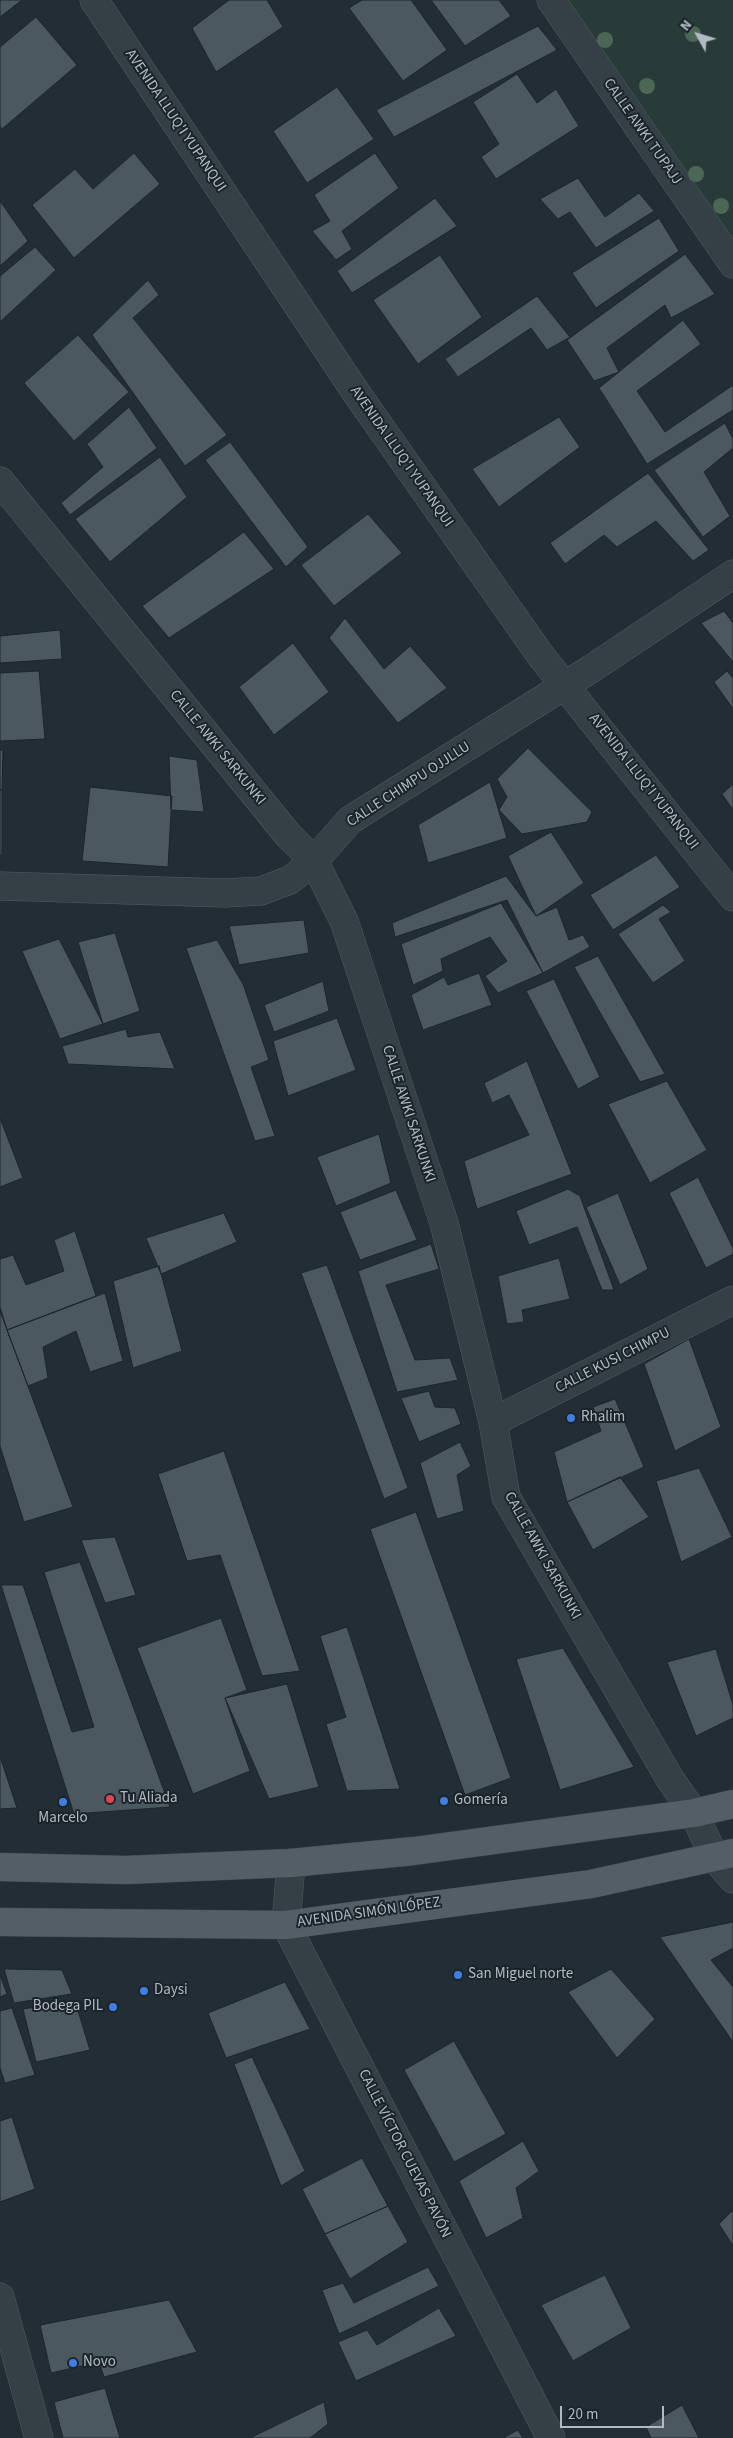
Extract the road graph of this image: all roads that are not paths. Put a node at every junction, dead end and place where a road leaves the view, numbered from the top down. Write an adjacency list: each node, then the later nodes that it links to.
1 (94, 0): 6 (street, AVENIDA LLUQ'I YUPANQUI)
2 (551, 0): 3 (street, CALLE AWKI TUPAJJ)
3 (733, 264)
4 (0, 481): 7 (street, CALLE AWKI SARKUNKI)
5 (733, 574): 6 (street, CALLE CHIMPU OJJLLU)
6 (564, 684): 7 (street, CALLE CHIMPU OJJLLU); 9 (street, AVENIDA LLUQ'I YUPANQUI)
7 (314, 861): 8 (street, CALLE CHIMPU OJJLLU); 11 (street, CALLE AWKI SARKUNKI)
8 (0, 886)
9 (733, 897)
10 (733, 1300): 11 (street, CALLE KUSI CHIMPU)
11 (493, 1422): 13 (street, CALLE AWKI SARKUNKI)
12 (733, 1804): 13 (main road)
13 (694, 1813): 14 (street, CALLE AWKI SARKUNKI); 15 (main road)
14 (724, 1855): 17 (street, CALLE AWKI SARKUNKI); 19 (main road, AVENIDA SIMÓN LÓPEZ)
15 (291, 1863): 16 (main road); 19 (street)
16 (0, 1867)
17 (733, 1879)
18 (0, 1922): 19 (main road, AVENIDA SIMÓN LÓPEZ)
19 (286, 1925): 22 (street, CALLE VÍCTOR CUEVAS PAVÓN)
20 (0, 2297): 21 (street)
21 (39, 2438)
22 (551, 2438)

